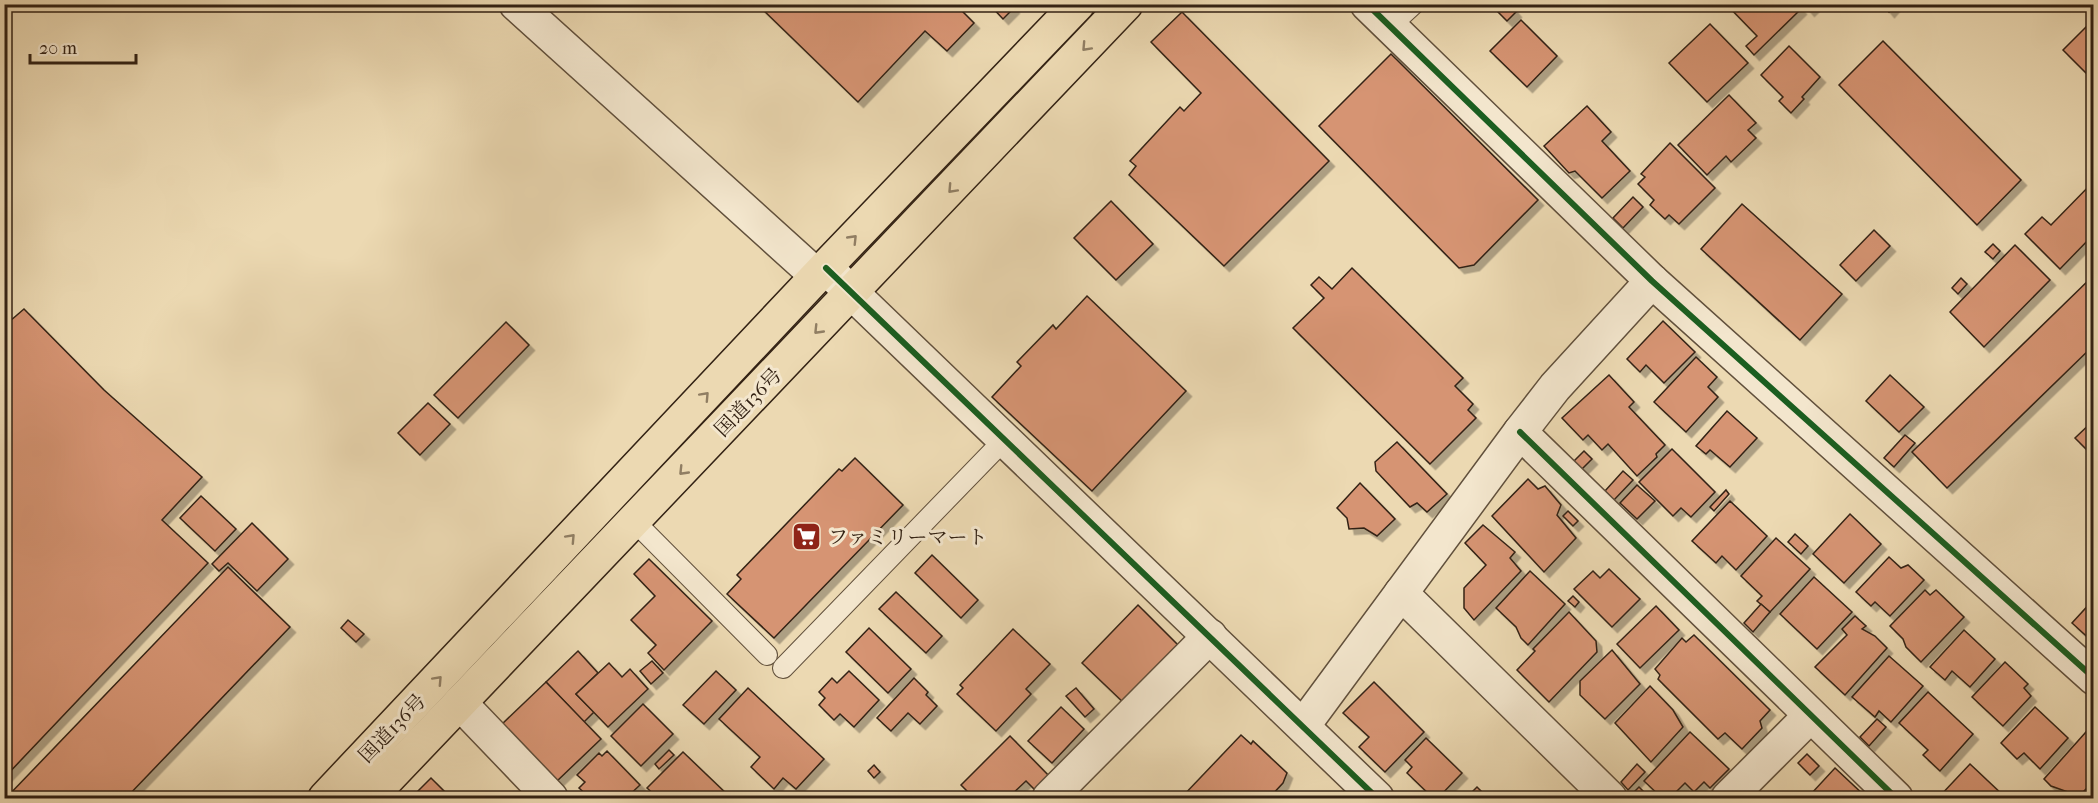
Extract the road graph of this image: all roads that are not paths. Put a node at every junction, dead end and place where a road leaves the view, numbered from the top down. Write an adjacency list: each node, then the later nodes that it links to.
1 (516, 4): 6 (street)
2 (1078, 4): 6 (highway, 国道136号, one-way to 2)
3 (1126, 4): 8 (highway, 国道136号, one-way to 8)
4 (1414, 4): 5 (lane)
5 (1378, 16): 7 (street)
6 (821, 272): 8 (street); 20 (highway, 国道136号, one-way to 6)
7 (1652, 281): 9 (street); 16 (street)
8 (853, 293): 10 (street); 11 (highway, 国道136号, one-way to 11)
9 (1520, 432): 12 (street); 18 (street)
10 (1005, 439): 13 (street); 15 (lane)
11 (634, 521): 14 (lane); 17 (highway, 国道136号)
12 (1401, 593): 19 (street); 25 (street)
13 (1210, 636): 19 (street); 23 (street)
14 (767, 655)
15 (783, 668)
16 (2094, 678)
17 (460, 703): 21 (highway, 国道136号); 22 (street)
18 (1810, 716): 26 (street); 27 (street)
19 (1303, 726): 24 (street)
20 (325, 798)
21 (369, 798)
22 (551, 798)
23 (1049, 798)
24 (1377, 798)
25 (1610, 798)
26 (1728, 798)
27 (1896, 798)

